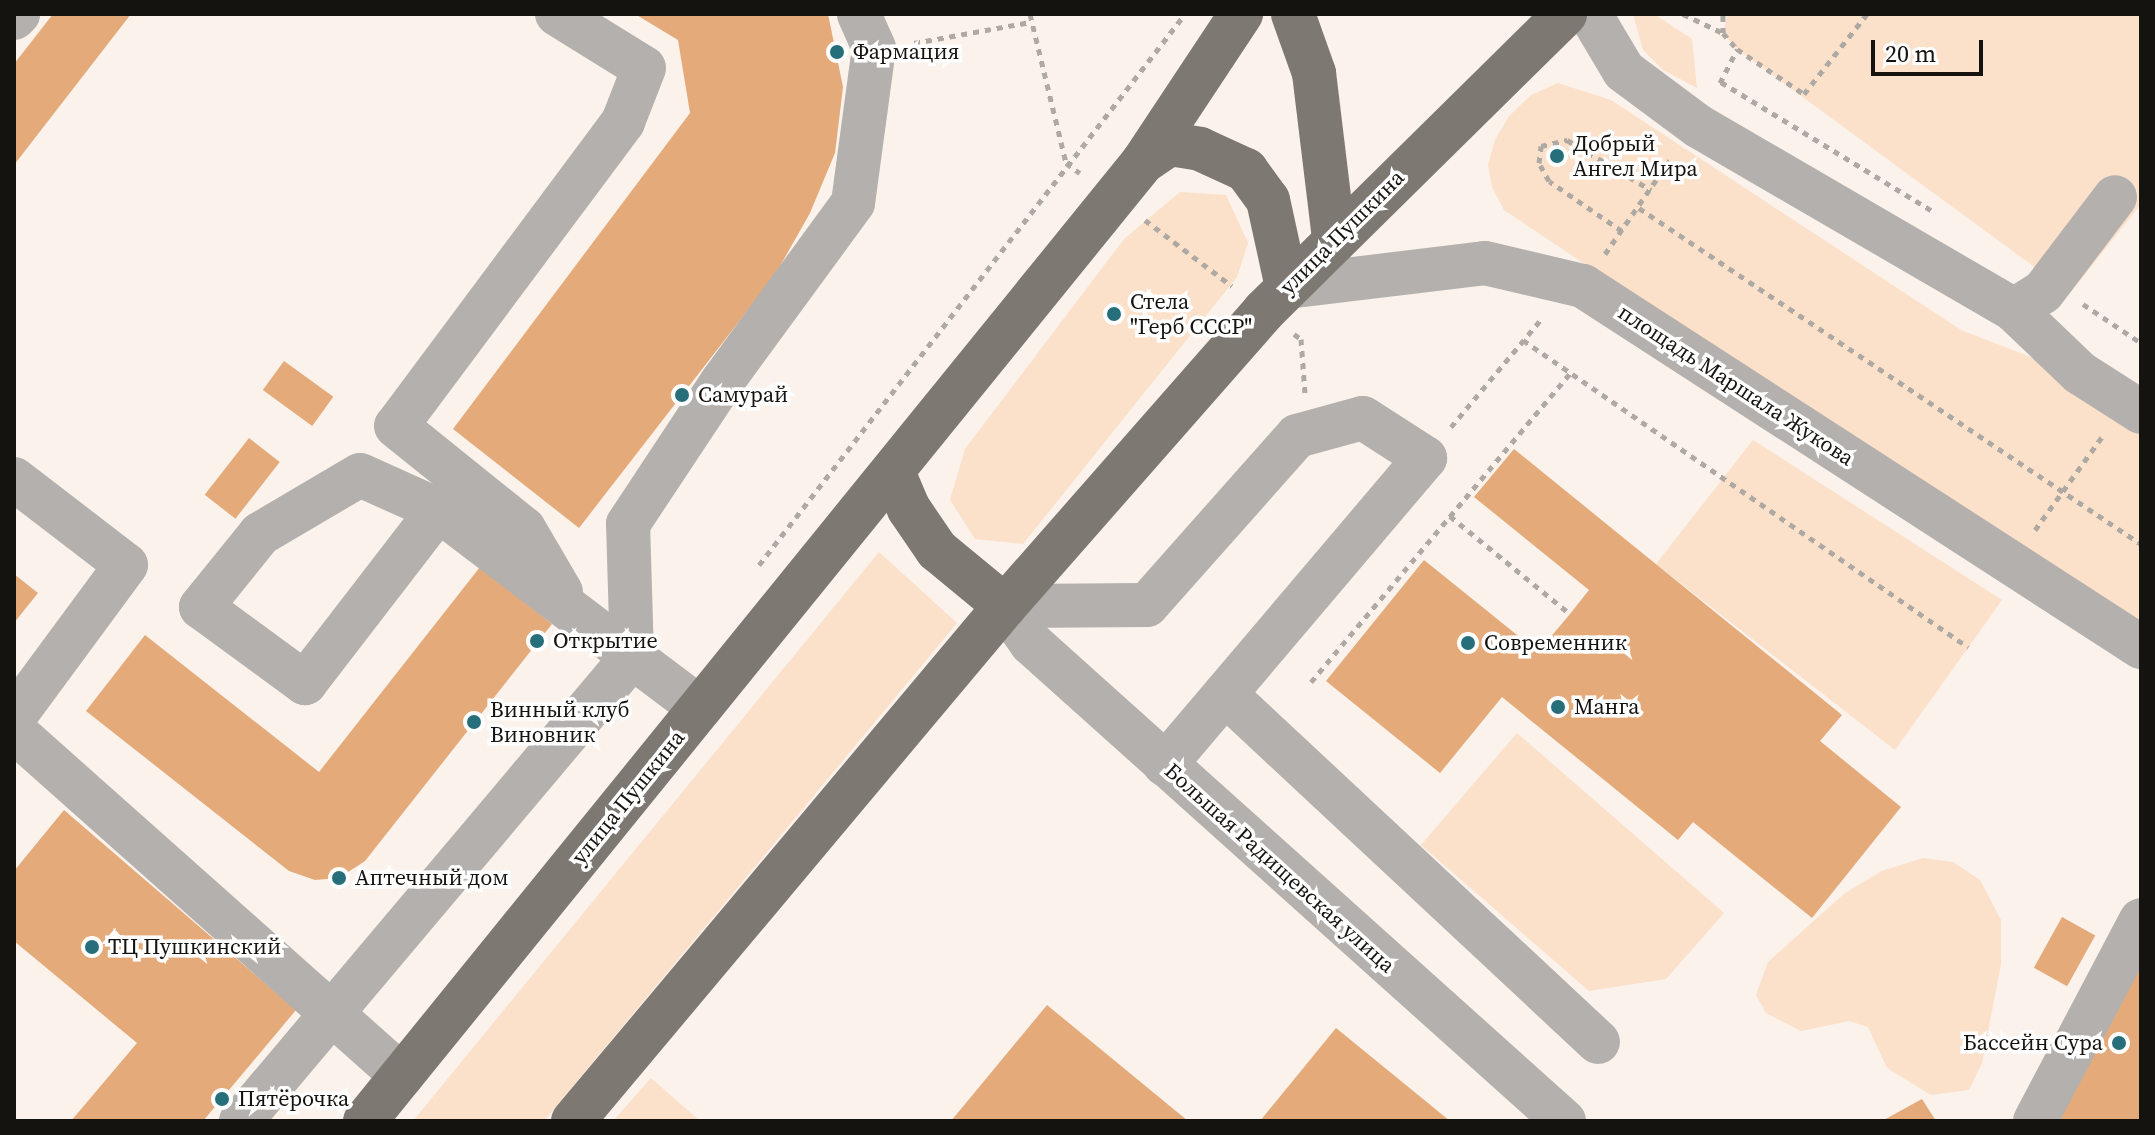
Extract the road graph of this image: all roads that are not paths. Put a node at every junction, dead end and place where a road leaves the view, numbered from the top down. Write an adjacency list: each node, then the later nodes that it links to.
1 (557, 14): 17 (street)
2 (859, 14): 19 (street)
3 (1241, 14): 7 (main road, улица Пушкина)
4 (1293, 14): 9 (main road)
5 (1565, 14): 9 (main road, улица Пушкина)
6 (1590, 14): 11 (street)
7 (1143, 162): 10 (main road); 13 (main road, улица Пушкина)
8 (2115, 197): 11 (street)
9 (1334, 239): 10 (main road, улица Пушкина)
10 (1266, 292): 16 (main road, улица Пушкина); 18 (street, площадь Маршала Жукова)
11 (2014, 310): 12 (street)
12 (2134, 407)
13 (894, 474): 16 (main road); 21 (main road, улица Пушкина)
14 (14, 479): 22 (street)
15 (438, 510): 15 (street); 17 (street)
16 (1005, 606): 20 (street); 24 (street, Большая Радищевская улица); 31 (main road, улица Пушкина)
17 (573, 612): 19 (street)
18 (2141, 647)
19 (632, 657): 21 (street); 26 (street)
20 (1225, 694): 24 (street); 27 (street)
21 (700, 708): 28 (main road, улица Пушкина)
22 (14, 717)
23 (14, 731): 26 (street)
24 (1165, 765): 32 (street, Большая Радищевская улица)
25 (2141, 920): 33 (street)
26 (329, 1012): 28 (street); 29 (street)
27 (1598, 1042)
28 (402, 1076): 30 (main road, улица Пушкина)
29 (241, 1121)
30 (365, 1121)
31 (573, 1121)
32 (1564, 1121)
33 (2035, 1121)

